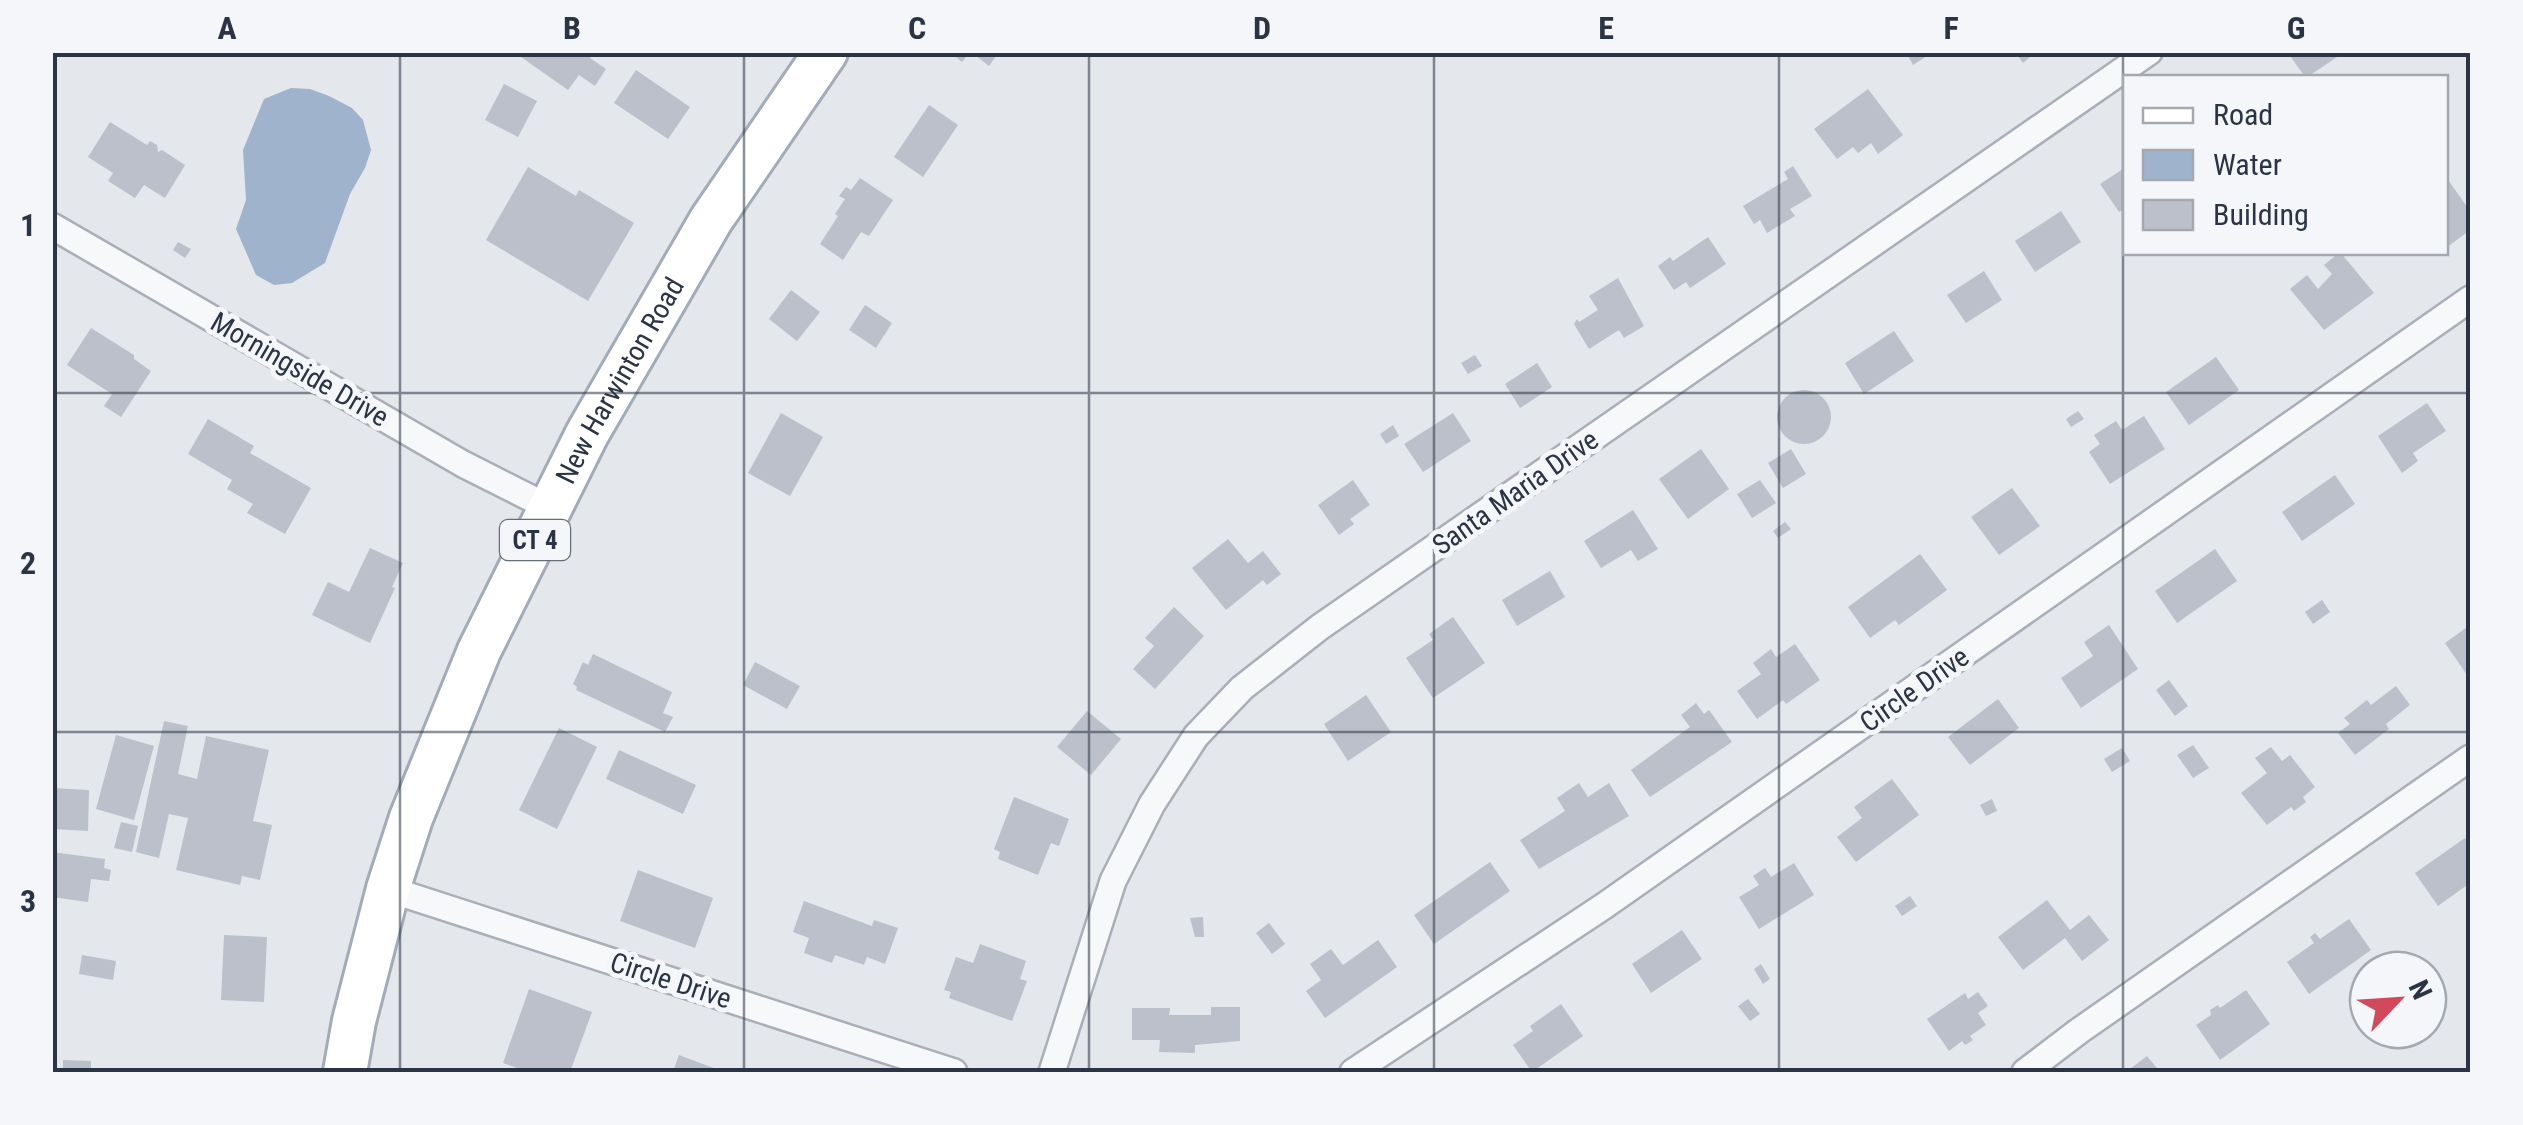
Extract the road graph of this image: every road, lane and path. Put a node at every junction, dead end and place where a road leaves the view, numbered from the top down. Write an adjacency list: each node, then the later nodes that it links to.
1 (826, 52): 5 (main road, New Harwinton Road / CT 4)
2 (2148, 52): 10 (street, Santa Maria Drive)
3 (52, 226): 5 (street, Morningside Drive)
4 (2470, 299): 11 (street, Circle Drive)
5 (550, 508): 7 (main road, New Harwinton Road / CT 4)
6 (2470, 758): 12 (street)
7 (388, 889): 8 (main road, New Harwinton Road / CT 4); 9 (street, Circle Drive)
8 (344, 1072)
9 (954, 1072)
10 (1052, 1072)
11 (1353, 1072)
12 (2024, 1072)

